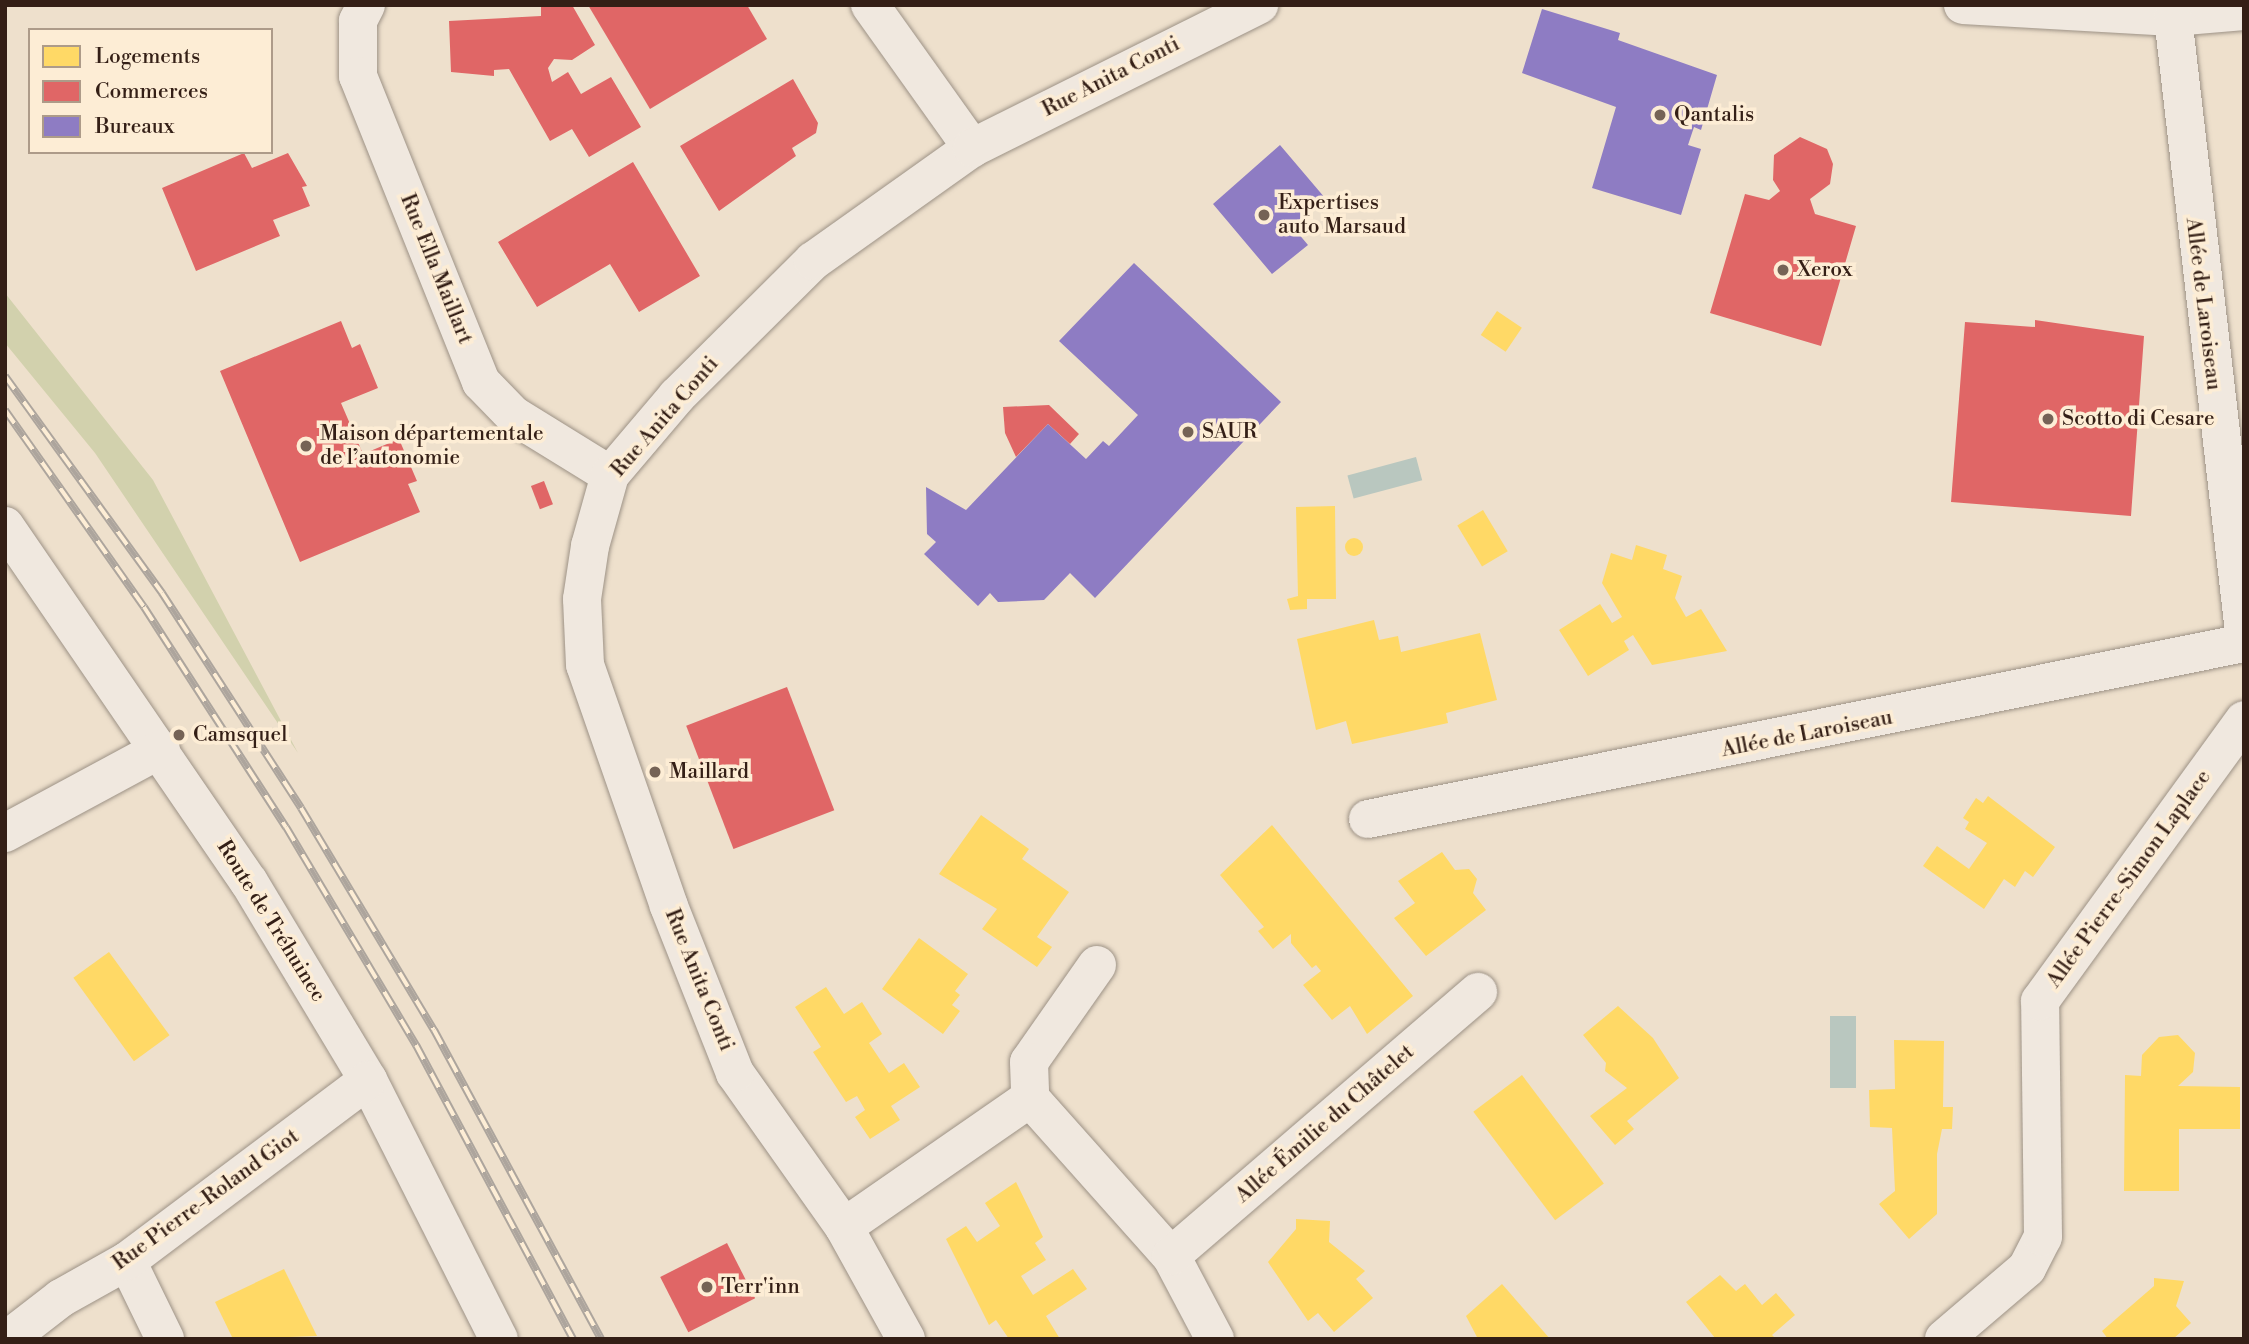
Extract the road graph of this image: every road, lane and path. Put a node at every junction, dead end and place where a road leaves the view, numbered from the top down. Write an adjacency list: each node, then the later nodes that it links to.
1 (366, 5): 8 (street, Rue Ella Maillart)
2 (870, 5): 7 (street)
3 (1259, 5): 7 (street, Rue Anita Conti)
4 (1963, 5): 6 (street)
5 (2244, 11): 6 (street)
6 (2172, 17): 10 (street, Allée de Laroiseau)
7 (972, 148): 8 (street, Rue Anita Conti)
8 (610, 475): 20 (street, Rue Anita Conti)
9 (5, 526): 13 (street, Route de Tréhuinec)
10 (2244, 632)
11 (2244, 643): 14 (street, Allée de Laroiseau)
12 (2244, 720): 28 (street, Allée Pierre-Simon Laplace)
13 (161, 749): 15 (street); 18 (street, Route de Tréhuinec)
14 (1368, 819)
15 (5, 833)
16 (1097, 965): 19 (street)
17 (1478, 992): 21 (street, Allée Émilie du Châtelet)
18 (368, 1080): 22 (street, Rue Pierre-Roland Giot); 25 (street, Route de Tréhuinec)
19 (1030, 1098): 20 (street); 21 (street)
20 (844, 1227): 26 (street, Rue Anita Conti)
21 (1171, 1256): 27 (street)
22 (127, 1261): 23 (street, Rue Pierre-Roland Giot); 24 (street)
23 (8, 1339)
24 (166, 1339)
25 (499, 1339)
26 (906, 1339)
27 (1215, 1339)
28 (1944, 1339)

